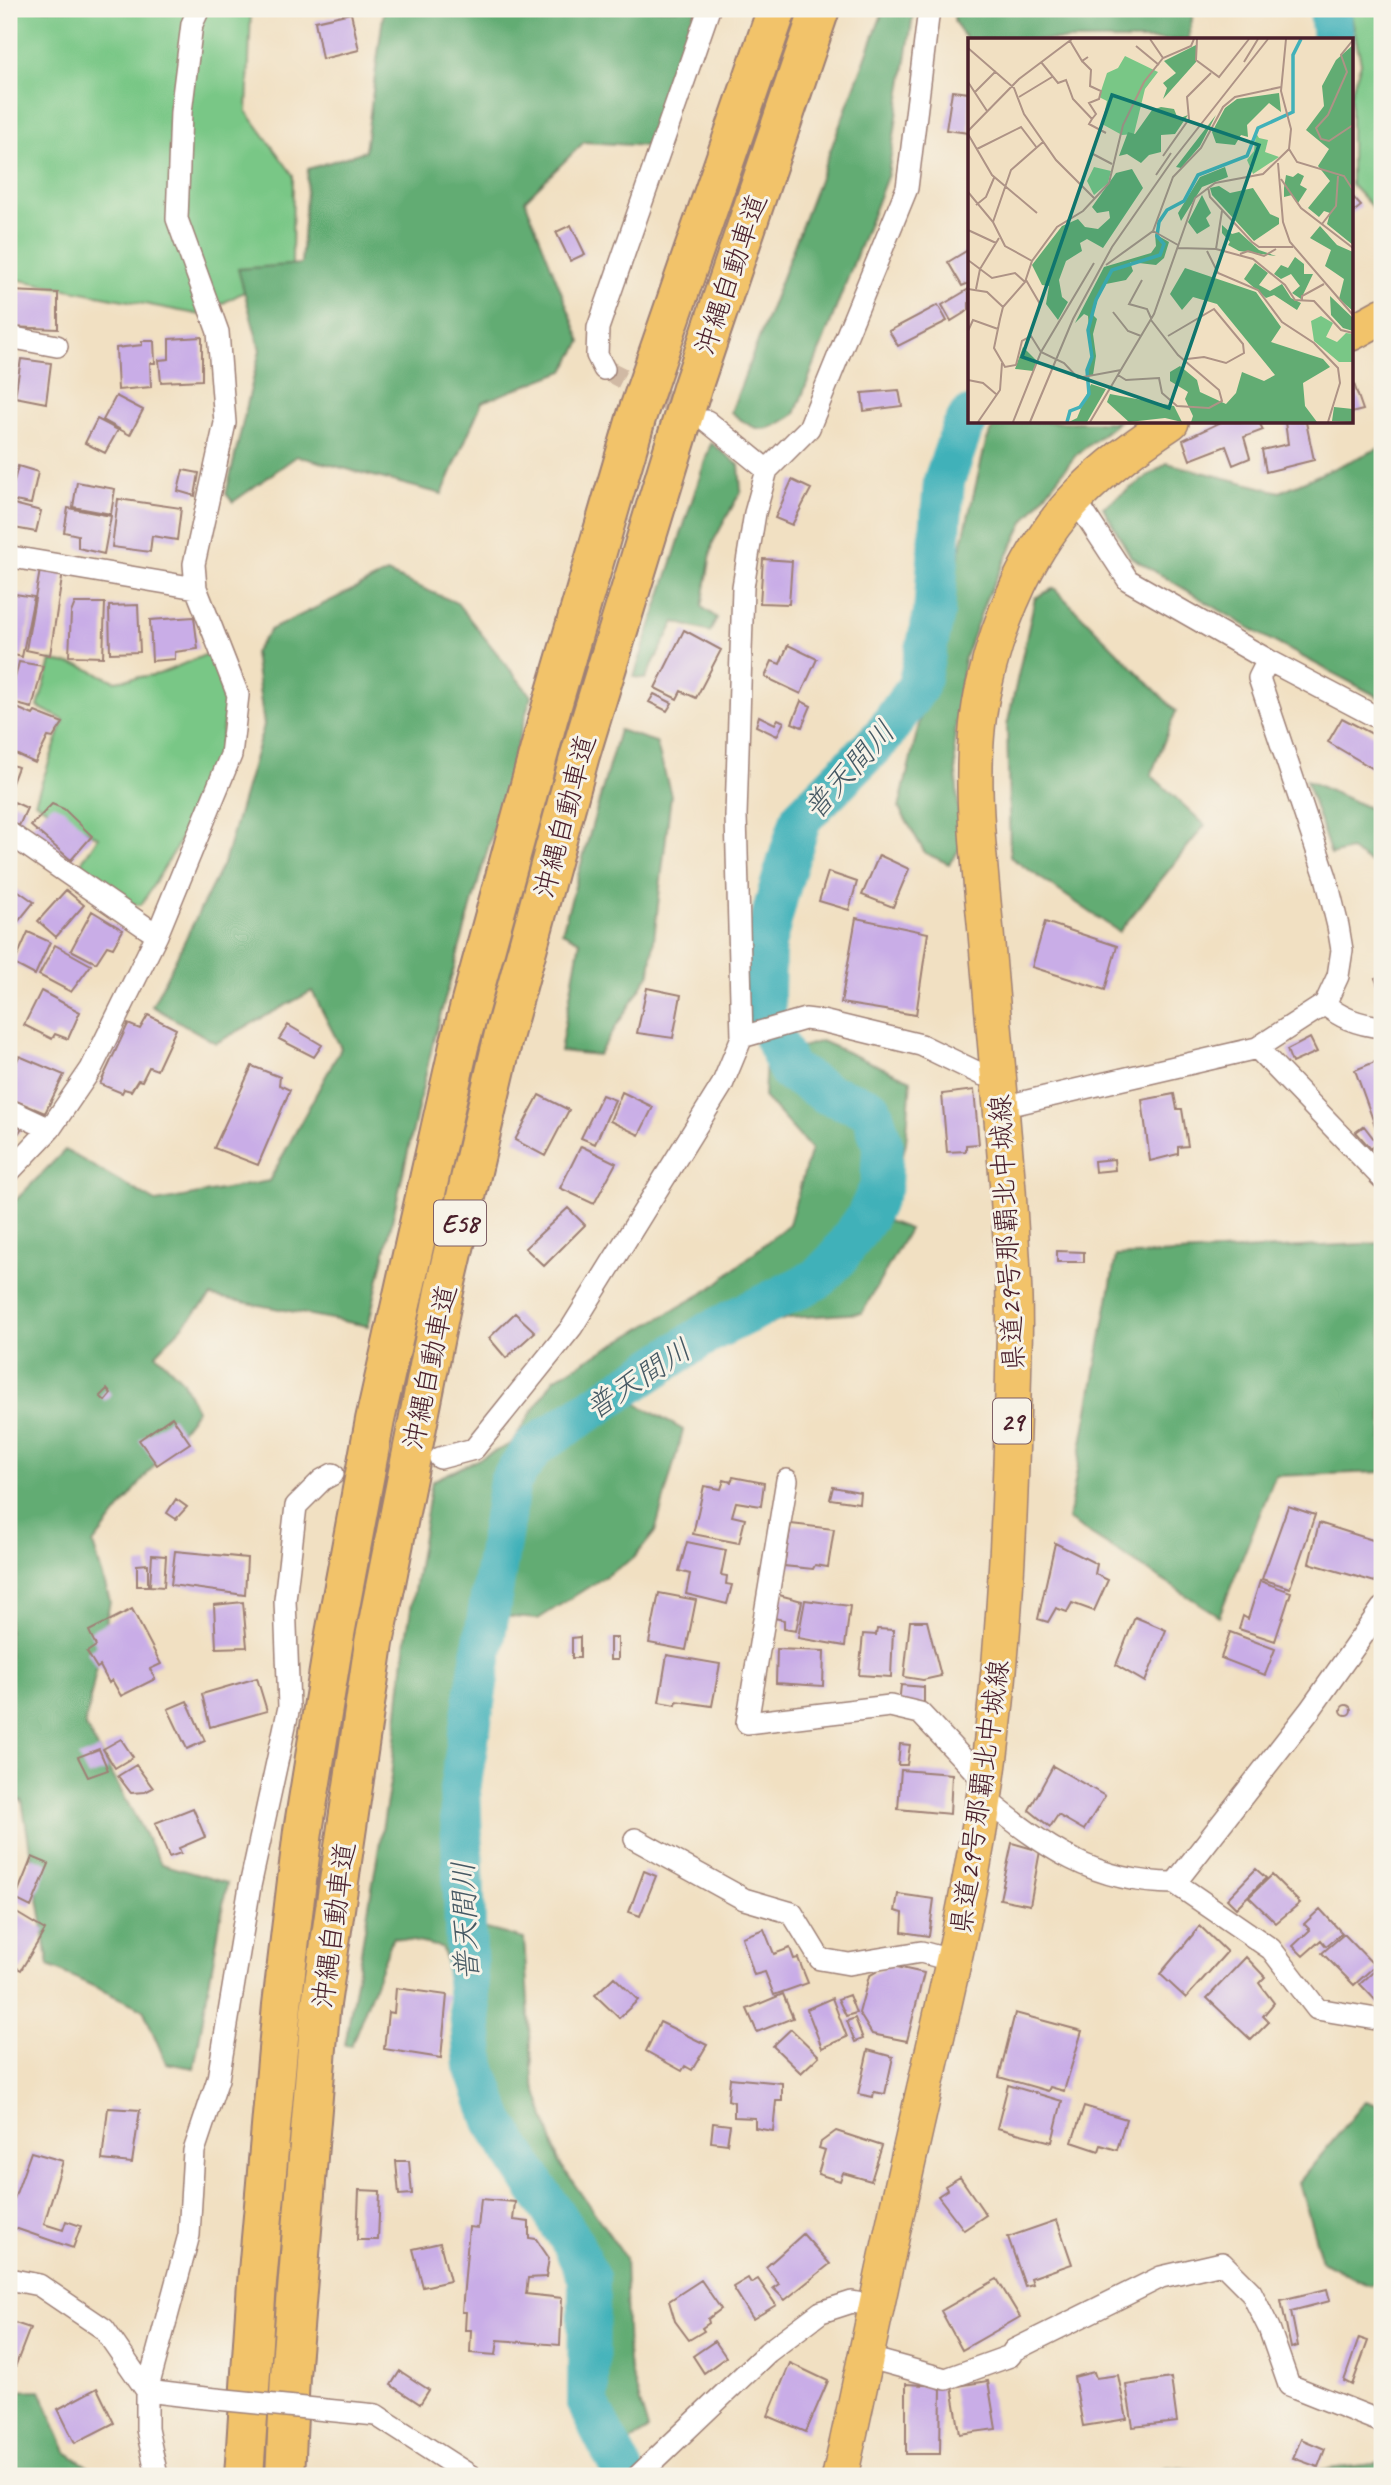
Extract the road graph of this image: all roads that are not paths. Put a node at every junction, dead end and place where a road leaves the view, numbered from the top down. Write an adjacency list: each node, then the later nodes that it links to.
1 (199, 9): 16 (street)
2 (709, 9): 10 (street)
3 (777, 9): 46 (highway, 沖縄自動車道 / E58)
4 (820, 9): 47 (highway, 沖縄自動車道 / E58)
5 (929, 9): 13 (street)
6 (1382, 316): 7 (main road)
7 (1352, 332)
8 (9, 337): 9 (street)
9 (57, 346)
10 (604, 369)
11 (707, 421): 13 (street)
12 (1168, 424): 14 (main road, 県道29号那覇北中城線 / 29)
13 (767, 470): 23 (street)
14 (1075, 499): 17 (street); 25 (main road, 県道29号那覇北中城線 / 29)
15 (12, 557): 16 (street)
16 (196, 588): 20 (street)
17 (1268, 660): 18 (street); 21 (street)
18 (1382, 720)
19 (9, 833): 20 (street)
20 (157, 934): 27 (street)
21 (1325, 1003): 22 (street); 24 (street)
22 (1382, 1027)
23 (743, 1036): 25 (street); 30 (street)
24 (1256, 1048): 25 (street); 29 (street)
25 (1000, 1093): 34 (main road, 県道29号那覇北中城線 / 29)
26 (9, 1110): 27 (street)
27 (50, 1129): 28 (street)
28 (9, 1172)
29 (1382, 1178)
30 (440, 1458)
31 (332, 1474): 42 (street)
32 (787, 1480): 34 (street)
33 (1382, 1608): 36 (street)
34 (985, 1791): 36 (street); 37 (main road, 県道29号那覇北中城線 / 29)
35 (635, 1839): 37 (street)
36 (1175, 1883): 38 (street)
37 (954, 1961): 40 (main road, 県道29号那覇北中城線 / 29)
38 (1382, 2020)
39 (9, 2279): 42 (street)
40 (875, 2306): 41 (main road, 県道29号那覇北中城線 / 29); 44 (street)
41 (866, 2357): 43 (street); 49 (main road, 県道29号那覇北中城線 / 29)
42 (147, 2391): 45 (street); 48 (street, bridge)
43 (1382, 2422)
44 (641, 2474)
45 (158, 2476)
46 (244, 2476)
47 (285, 2476)
48 (471, 2476)
49 (840, 2476)

